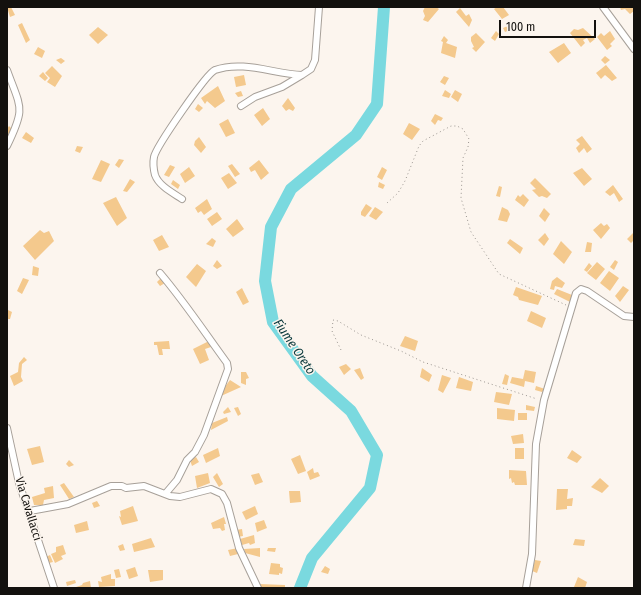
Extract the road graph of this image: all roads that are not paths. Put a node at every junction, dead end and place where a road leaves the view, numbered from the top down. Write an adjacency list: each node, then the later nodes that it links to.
1 (319, 7): 5 (street)
2 (603, 7): 3 (street)
3 (634, 49)
4 (7, 70): 7 (street)
5 (302, 75): 6 (street); 8 (street)
6 (241, 106)
7 (7, 146)
8 (182, 199)
9 (160, 273): 12 (street)
10 (634, 317): 16 (street)
11 (7, 428): 13 (street, Via Cavallacci)
12 (166, 493): 13 (street); 15 (street)
13 (30, 511): 14 (street, Via Cavallacci)
14 (54, 588)
15 (258, 588)
16 (526, 588)

